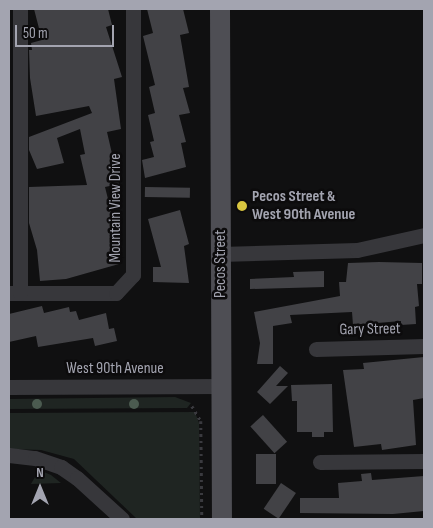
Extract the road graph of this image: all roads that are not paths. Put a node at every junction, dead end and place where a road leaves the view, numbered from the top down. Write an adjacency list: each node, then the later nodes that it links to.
1 (20, 9): 6 (street)
2 (133, 9): 6 (street, Mountain View Drive)
3 (220, 9): 5 (main road, Pecos Street)
4 (424, 235): 5 (street)
5 (220, 254): 9 (main road, Pecos Street)
6 (14, 293)
7 (424, 346): 8 (street, Gary Street)
8 (316, 349)
9 (221, 386): 10 (street, West 90th Avenue); 15 (main road, Pecos Street)
10 (9, 387)
11 (9, 455): 14 (street)
12 (424, 461): 13 (street)
13 (320, 462)
14 (122, 519)
15 (222, 519)

